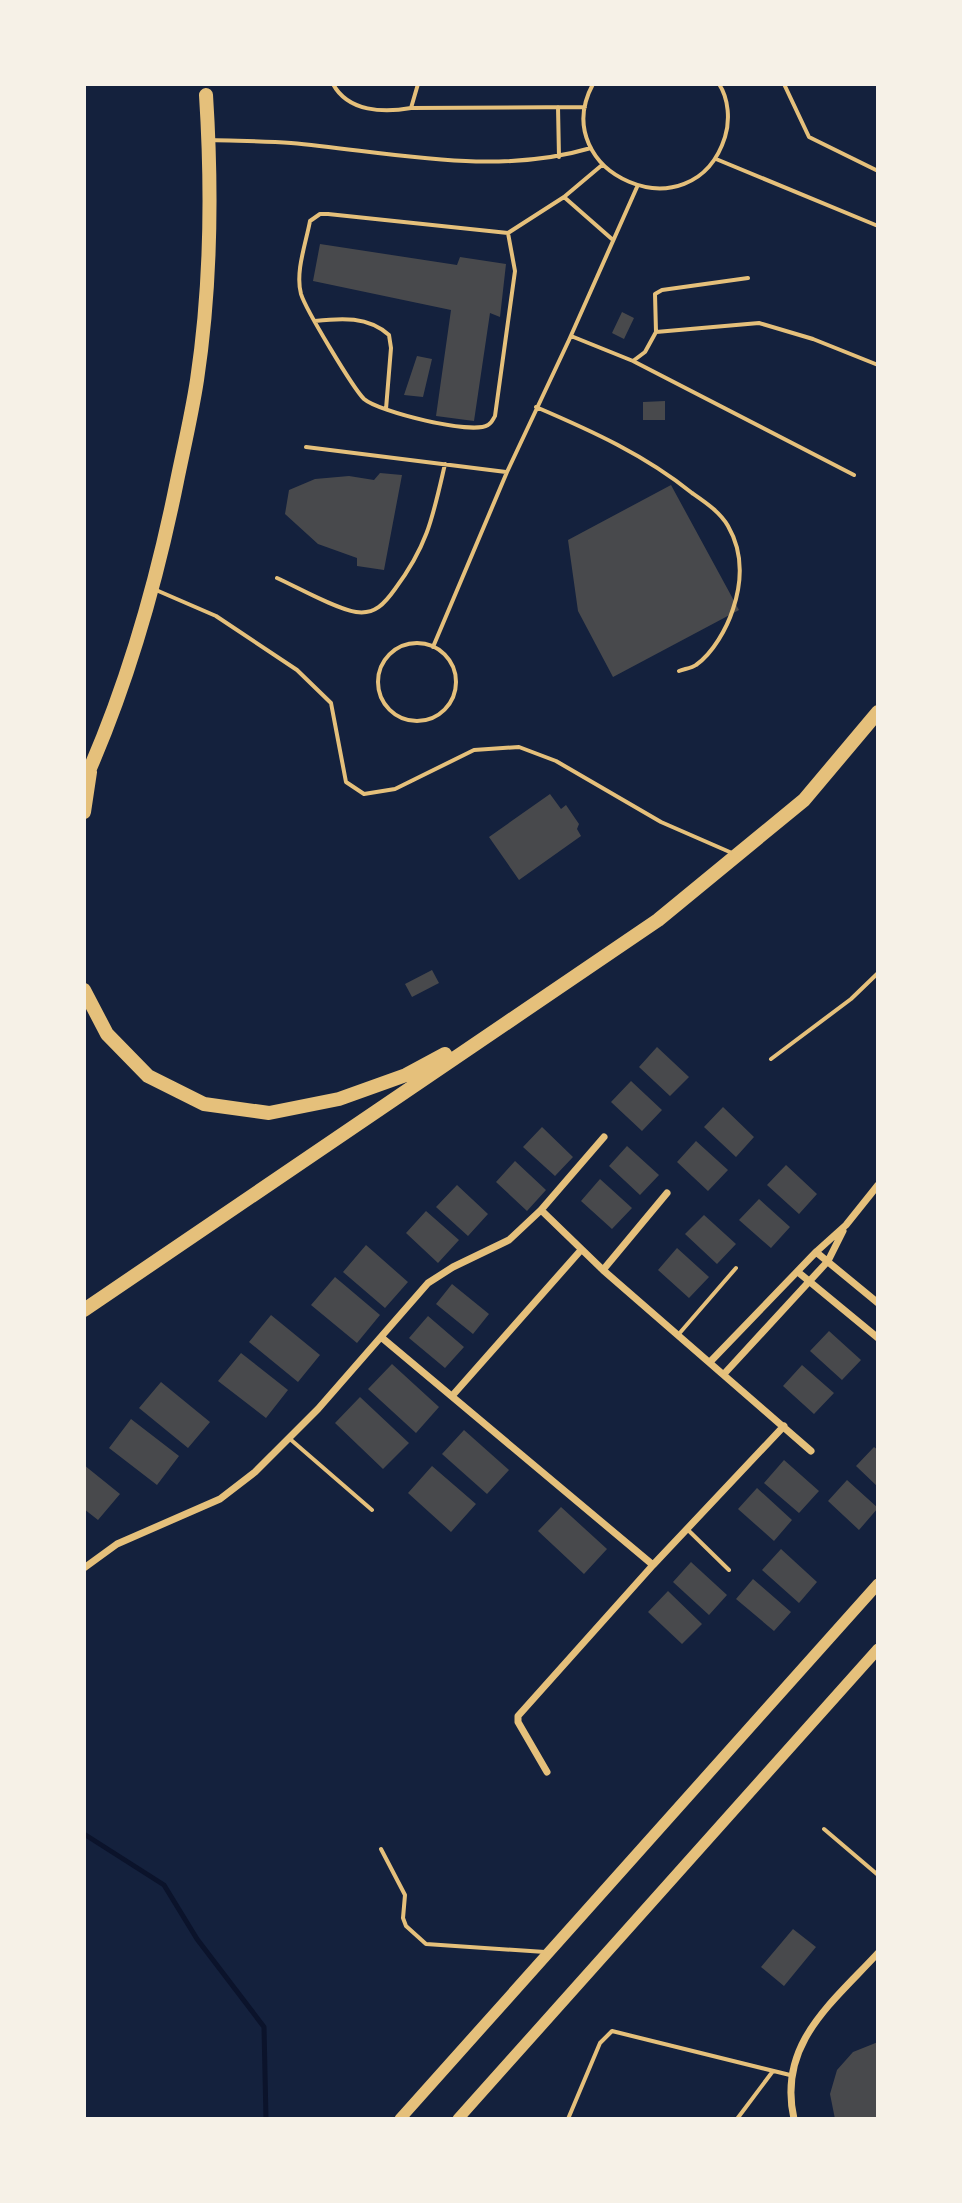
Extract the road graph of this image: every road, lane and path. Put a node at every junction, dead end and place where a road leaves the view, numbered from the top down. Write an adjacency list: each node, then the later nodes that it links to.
1 (333, 84): 9 (lane)
2 (418, 84): 9 (lane)
3 (593, 84): 8 (lane)
4 (784, 84): 15 (lane)
5 (721, 86): 13 (lane)
6 (206, 95): 10 (highway)
7 (558, 107): 8 (lane); 9 (lane); 12 (lane)
8 (585, 107): 11 (lane)
9 (411, 108)
10 (209, 140): 12 (lane); 34 (highway)
11 (591, 148): 12 (lane); 14 (lane)
12 (559, 157)
13 (716, 159): 16 (lane); 18 (lane)
14 (602, 165): 16 (lane); 17 (lane)
15 (878, 171)
16 (637, 187): 20 (lane)
17 (564, 197): 19 (lane); 20 (lane)
18 (878, 226)
19 (508, 233): 22 (lane); 28 (lane)
20 (613, 240): 24 (lane)
21 (748, 278): 23 (lane)
22 (315, 321): 28 (lane); 28 (lane)
23 (656, 332): 25 (lane); 26 (lane)
24 (571, 336): 25 (lane); 27 (lane)
25 (633, 361): 32 (lane)
26 (878, 365)
27 (536, 407): 31 (lane); 36 (lane)
28 (386, 409)
29 (306, 447): 30 (lane)
30 (445, 464): 31 (lane); 33 (lane)
31 (507, 472): 35 (lane)
32 (854, 475)
33 (277, 578)
34 (154, 589): 38 (highway); 40 (lane)
35 (433, 647): 35 (lane)
36 (679, 671)
37 (878, 712): 40 (highway)
38 (87, 775): 39 (highway)
39 (84, 812)
40 (737, 855): 43 (highway)
41 (878, 973): 44 (lane)
42 (84, 990): 43 (highway)
43 (515, 1016): 58 (highway)
44 (771, 1059)
45 (604, 1137): 48 (street)
46 (878, 1185): 49 (street)
47 (667, 1193): 54 (street)
48 (541, 1210): 50 (street); 60 (street)
49 (846, 1225): 51 (street); 52 (street)
50 (581, 1250): 54 (street); 64 (street)
51 (816, 1252): 52 (street); 55 (street)
52 (828, 1261): 56 (street); 57 (street)
53 (736, 1268): 59 (lane)
54 (603, 1270): 59 (street)
55 (798, 1272): 56 (street); 62 (street)
56 (810, 1281): 61 (street); 63 (street)
57 (878, 1303)
58 (84, 1310)
59 (678, 1335): 62 (street)
60 (381, 1337): 64 (street); 66 (street)
61 (878, 1338)
62 (710, 1362): 63 (street)
63 (724, 1374): 65 (street)
64 (452, 1396): 70 (street)
65 (784, 1426): 67 (street); 69 (street)
66 (290, 1439): 68 (lane); 71 (street)
67 (811, 1451)
68 (372, 1510)
69 (687, 1529): 70 (street); 72 (lane)
70 (653, 1565): 75 (street)
71 (84, 1568)
72 (729, 1570)
73 (878, 1584): 79 (main road)
74 (878, 1649): 84 (main road)
75 (547, 1772)
76 (824, 1829): 78 (lane)
77 (381, 1849): 79 (lane)
78 (878, 1875)
79 (549, 1952): 83 (main road)
80 (878, 1953): 82 (street)
81 (773, 2071): 82 (lane); 85 (lane); 86 (lane)
82 (790, 2075): 87 (street)
83 (400, 2119)
84 (458, 2119)
85 (568, 2119)
86 (737, 2119)
87 (794, 2119)

